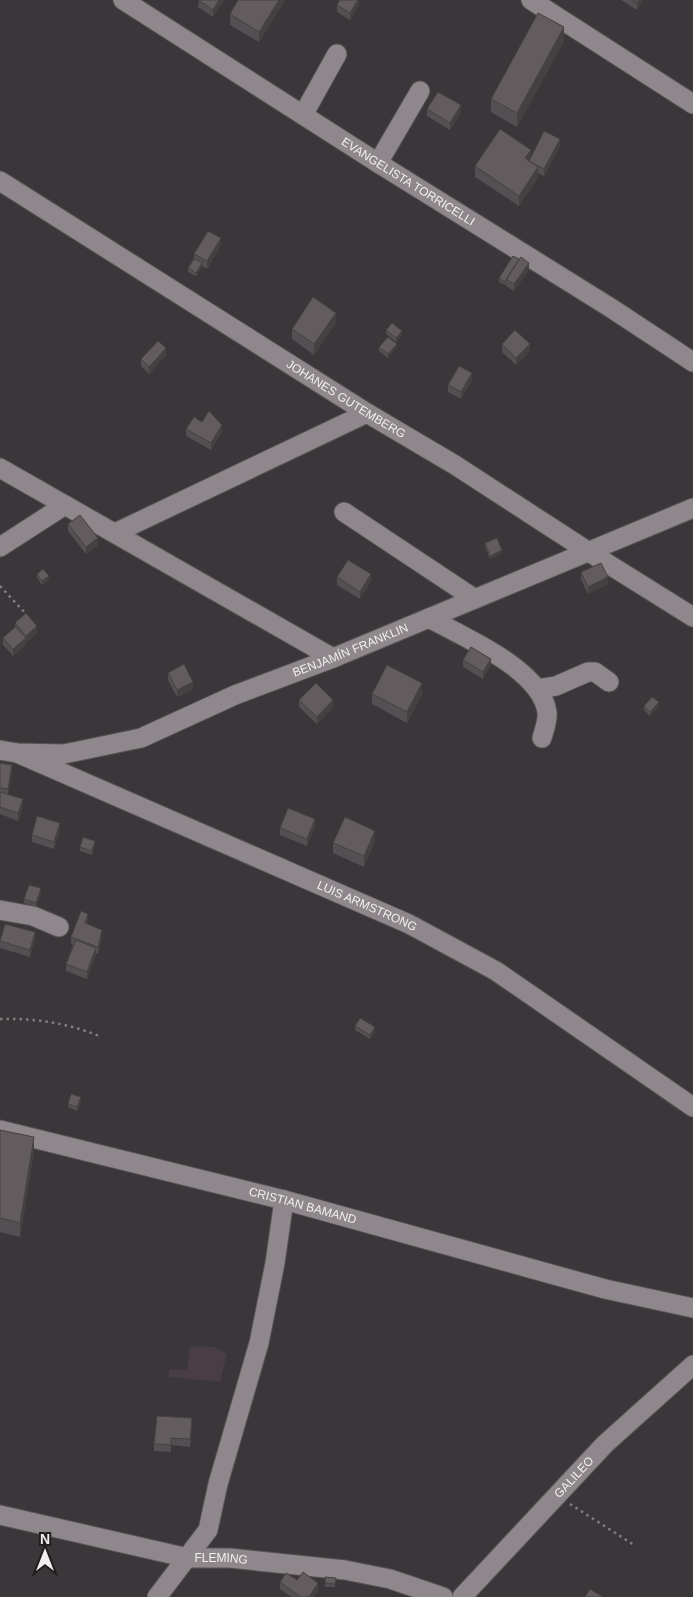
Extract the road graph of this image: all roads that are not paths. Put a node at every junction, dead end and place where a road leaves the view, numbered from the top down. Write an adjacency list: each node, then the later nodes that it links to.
1 (123, 0): 6 (street, EVANGELISTA TORRICELLI)
2 (531, 0): 5 (street)
3 (337, 54): 6 (street)
4 (420, 91): 7 (street)
5 (693, 104)
6 (303, 115): 7 (street, EVANGELISTA TORRICELLI)
7 (378, 162): 9 (street, EVANGELISTA TORRICELLI)
8 (0, 181): 10 (street, JOHANES GUTEMBERG)
9 (693, 362)
10 (367, 412): 15 (street); 17 (street, JOHANES GUTEMBERG)
11 (0, 468): 12 (street)
12 (64, 504): 15 (street); 16 (street)
13 (693, 508): 17 (street, BENJAMÍN FRANKLIN)
14 (344, 512): 18 (street)
15 (115, 533): 21 (street)
16 (0, 547)
17 (589, 552): 18 (street, BENJAMÍN FRANKLIN); 19 (street, JOHANES GUTEMBERG)
18 (475, 599): 20 (street, BENJAMÍN FRANKLIN)
19 (693, 617)
20 (429, 618): 21 (street, BENJAMÍN FRANKLIN); 23 (street)
21 (333, 658): 25 (street, BENJAMÍN FRANKLIN)
22 (609, 682): 23 (street)
23 (537, 689): 24 (street)
24 (542, 738)
25 (9, 751): 28 (street, LUIS ARMSTRONG)
26 (0, 910): 27 (street)
27 (59, 927)
28 (693, 1107)
29 (0, 1130): 30 (street, CRISTIAN BAMAND)
30 (284, 1200): 31 (street, CRISTIAN BAMAND); 34 (street)
31 (693, 1308)
32 (693, 1364): 37 (street, GALILEO)
33 (0, 1515): 34 (street, FLEMING)
34 (188, 1558): 35 (street); 36 (street, FLEMING)
35 (157, 1597)
36 (443, 1597)
37 (462, 1597)

